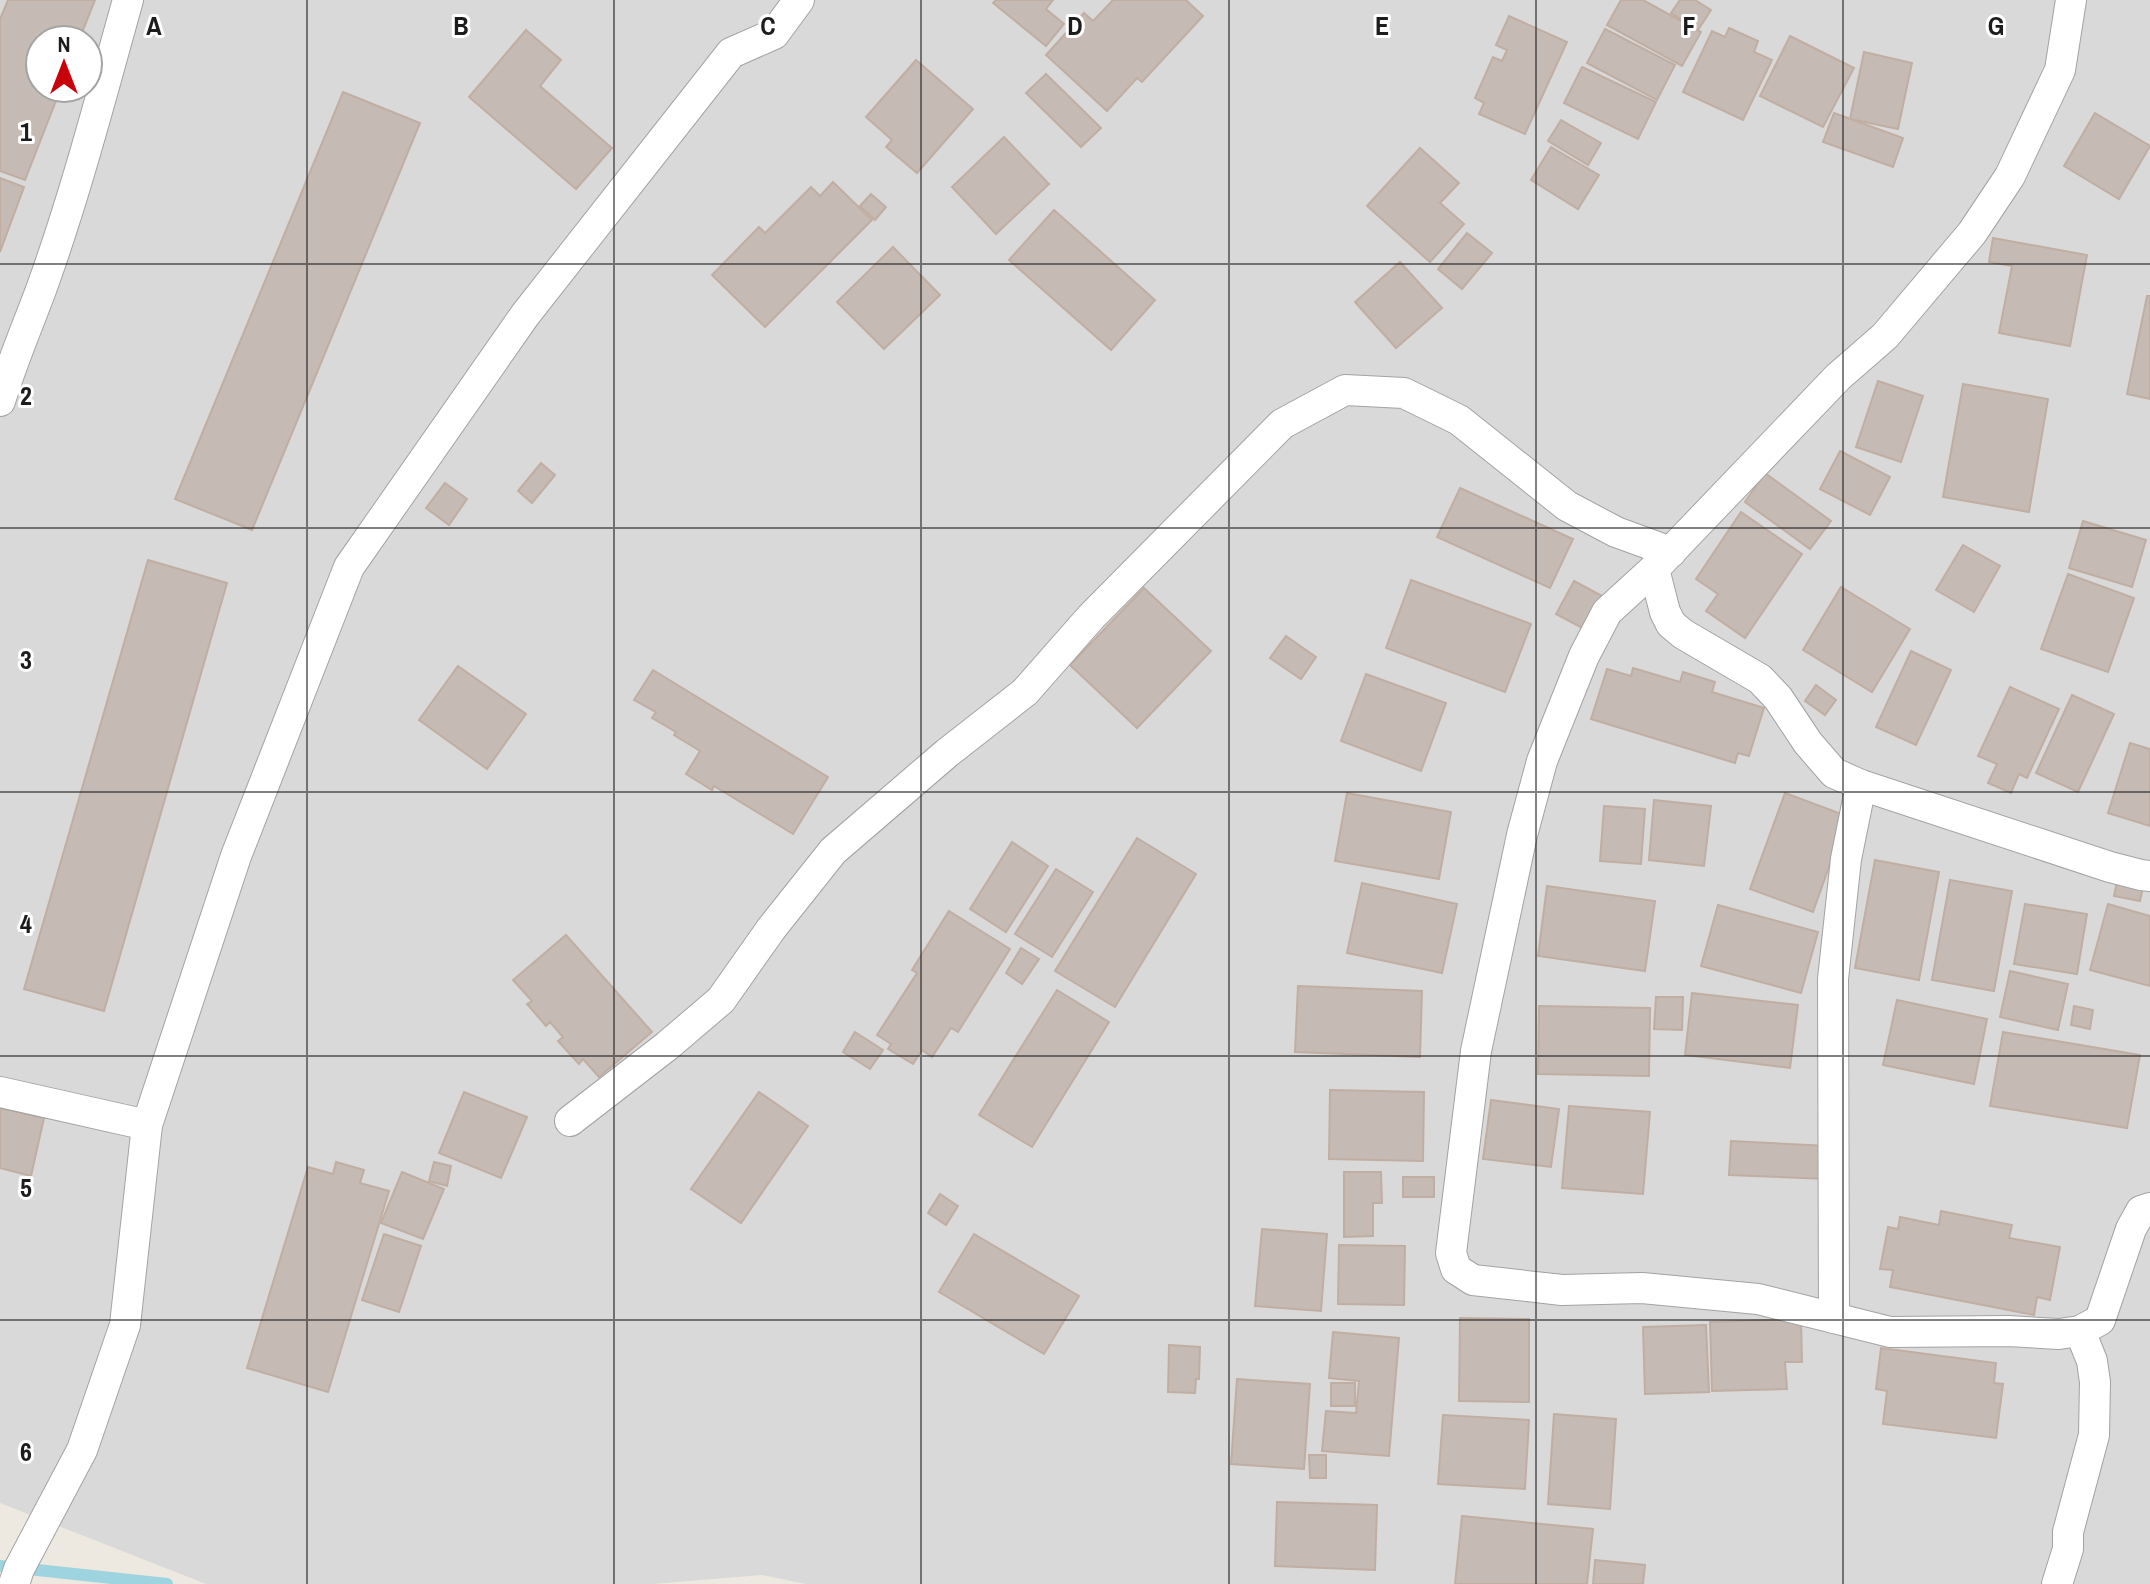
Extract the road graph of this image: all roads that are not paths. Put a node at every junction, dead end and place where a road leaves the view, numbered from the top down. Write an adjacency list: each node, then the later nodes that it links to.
1 (128, 0): 4 (street)
2 (799, 0): 10 (street)
3 (2071, 0): 5 (street)
4 (0, 401)
5 (1662, 560): 6 (street); 9 (street); 12 (street)
6 (1861, 785): 7 (street); 12 (street)
7 (2150, 876)
8 (0, 1092): 10 (street)
9 (570, 1121)
10 (147, 1125): 14 (street)
11 (2150, 1208): 13 (street)
12 (1834, 1318): 13 (street)
13 (2080, 1331): 15 (street)
14 (14, 1584)
15 (2057, 1584)

